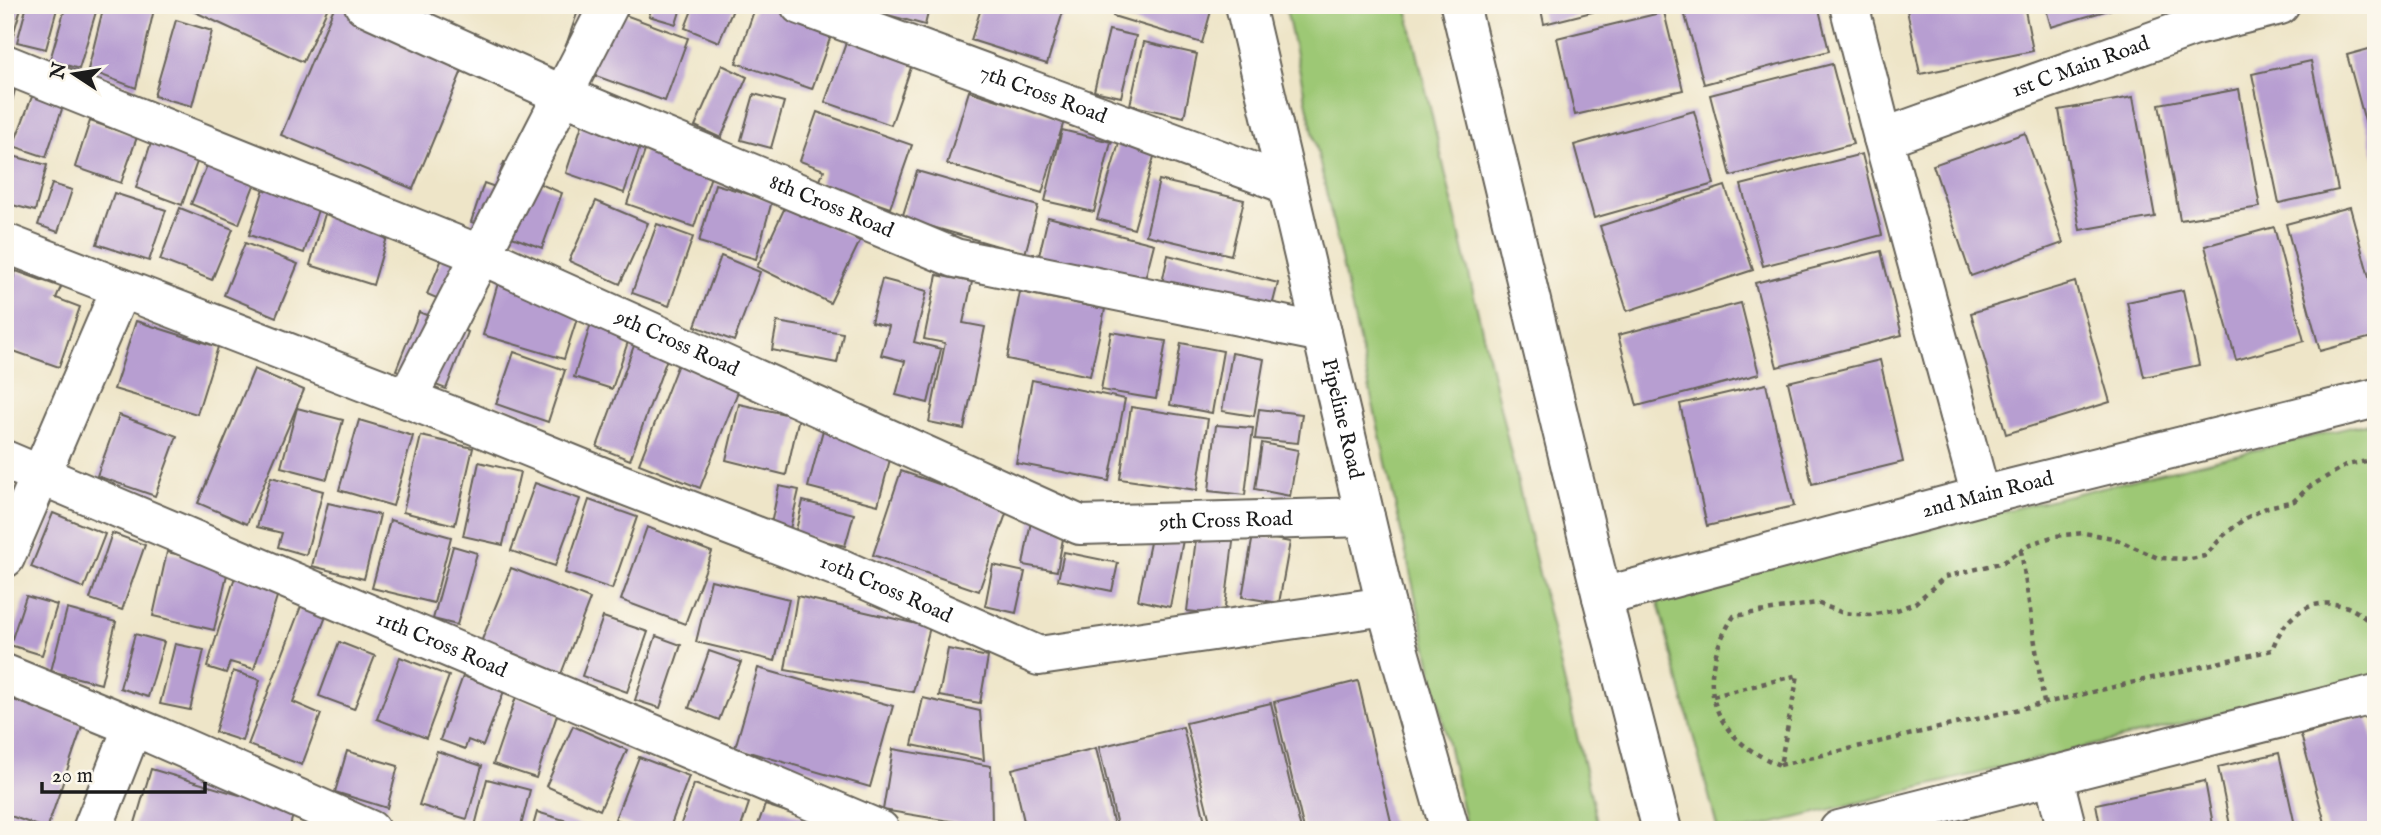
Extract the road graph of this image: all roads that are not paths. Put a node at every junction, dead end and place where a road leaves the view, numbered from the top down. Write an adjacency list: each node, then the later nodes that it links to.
1 (364, 5): 9 (street, 8th Cross Road)
2 (609, 5): 9 (street)
3 (800, 5): 11 (street, 7th Cross Road)
4 (1245, 5): 11 (street, Pipeline Road)
5 (1460, 5): 23 (street)
6 (1850, 5): 10 (street)
7 (2280, 5): 10 (street, 1st C Main Road)
8 (5, 64): 13 (street, 9th Cross Road)
9 (563, 95): 13 (street); 15 (street, 8th Cross Road)
10 (1882, 138): 20 (street)
11 (1286, 184): 15 (street, Pipeline Road)
12 (5, 243): 14 (street, 10th Cross Road)
13 (481, 254): 17 (street); 21 (street, 9th Cross Road)
14 (121, 288): 17 (street, 10th Cross Road); 19 (street)
15 (1322, 333): 21 (street, Pipeline Road)
16 (2376, 398): 20 (street, 2nd Main Road)
17 (407, 399): 24 (street, 10th Cross Road)
18 (5, 460): 19 (street, 11th Cross Road)
19 (42, 475): 22 (street); 29 (street, 11th Cross Road)
20 (1981, 496): 23 (street, 2nd Main Road)
21 (1365, 517): 24 (street, Pipeline Road)
22 (5, 558)
23 (1602, 597): 33 (street)
24 (1386, 606): 32 (street, Pipeline Road)
25 (5, 674): 27 (street)
26 (2376, 694): 28 (street)
27 (133, 726): 30 (street); 31 (street)
28 (2053, 775): 34 (street); 35 (street)
29 (880, 829)
30 (92, 830)
31 (370, 830)
32 (1450, 830)
33 (1662, 830)
34 (1839, 830)
35 (2067, 830)

